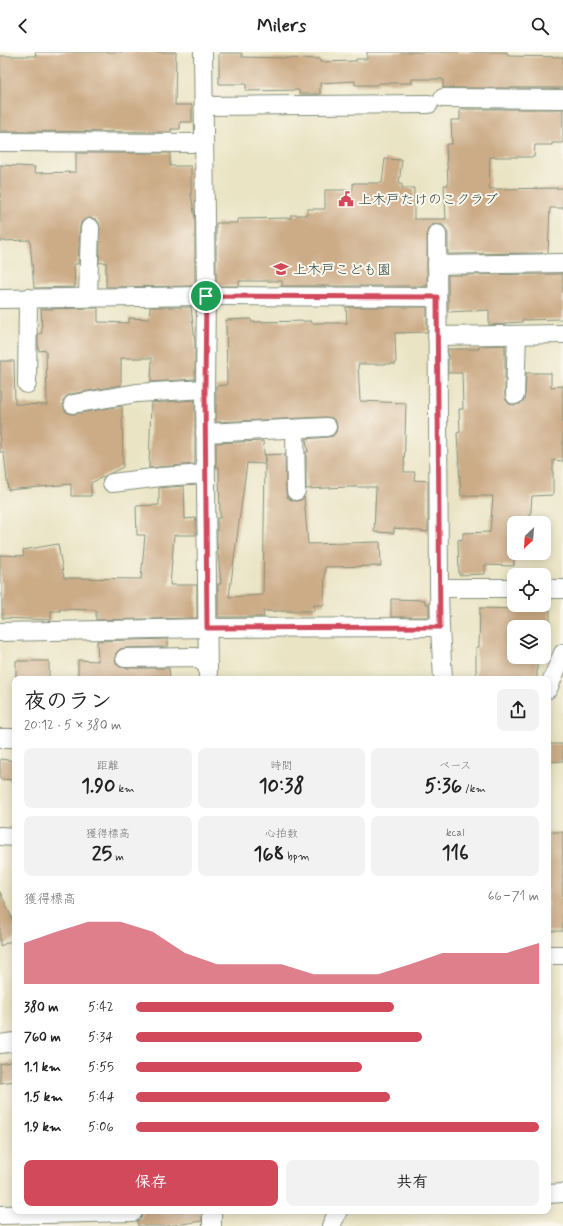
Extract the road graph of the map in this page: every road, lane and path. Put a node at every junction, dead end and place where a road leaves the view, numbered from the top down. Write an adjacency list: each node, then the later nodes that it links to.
1 (203, 52): 3 (street)
2 (563, 99): 3 (street)
3 (204, 106): 5 (street)
4 (0, 142): 5 (street)
5 (204, 143): 10 (street)
6 (90, 228): 11 (street)
7 (437, 234): 9 (street)
8 (563, 263): 9 (street)
9 (437, 265): 12 (street)
10 (206, 296): 11 (street); 12 (street); 19 (street)
11 (88, 297): 13 (street)
12 (437, 297): 17 (street)
13 (28, 298): 14 (street); 18 (street)
14 (0, 299)
15 (563, 334): 16 (street)
16 (517, 335): 17 (street); 20 (street)
17 (437, 336): 28 (street)
18 (27, 384)
19 (205, 389): 21 (street); 24 (street)
20 (516, 394)
21 (73, 404)
22 (327, 428): 23 (street)
23 (296, 429): 24 (street); 27 (street)
24 (205, 433): 25 (street)
25 (205, 474): 26 (street); 33 (street)
26 (112, 483)
27 (296, 491)
28 (440, 588): 29 (street); 32 (street)
29 (507, 588)
30 (551, 588): 31 (street)
31 (563, 589)
32 (440, 627): 33 (street); 38 (street)
33 (207, 628): 34 (street); 37 (street)
34 (0, 632)
35 (563, 653): 39 (street)
36 (125, 658): 37 (street)
37 (208, 673)
38 (443, 676)
39 (551, 682)
40 (0, 738): 41 (street)
41 (12, 738)
42 (0, 836): 43 (street)
43 (12, 837)
44 (551, 955): 45 (street)
45 (563, 955)
46 (12, 1042): 47 (street)
47 (0, 1044)
48 (563, 1193): 49 (street)
49 (551, 1194)
50 (44, 1214): 53 (street)
51 (212, 1214): 54 (street)
52 (337, 1214): 55 (street)
53 (0, 1215)
54 (212, 1226)
55 (332, 1226)

